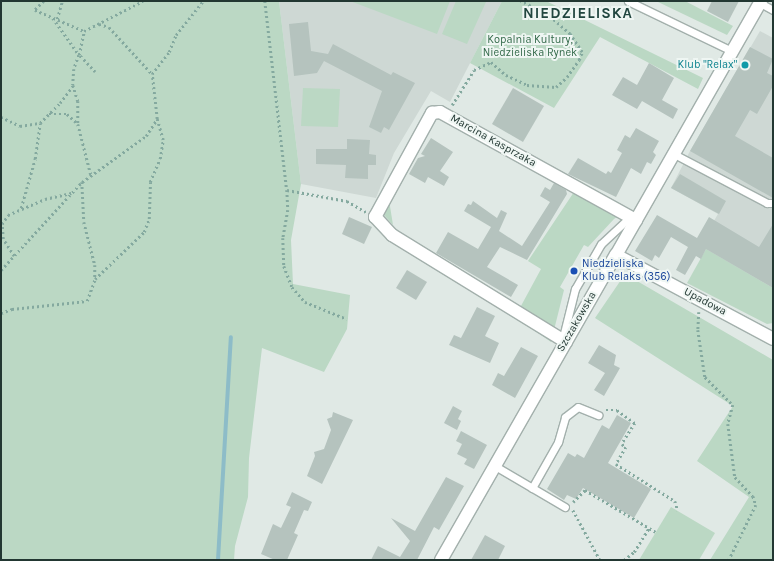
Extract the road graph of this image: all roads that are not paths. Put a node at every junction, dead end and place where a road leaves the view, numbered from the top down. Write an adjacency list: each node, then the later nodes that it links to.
1 (628, 1): 4 (lane)
2 (760, 2): 3 (lane); 4 (street, Szczakowska)
3 (773, 10)
4 (732, 51): 5 (street, Szczakowska)
5 (674, 154): 6 (lane); 7 (street, Szczakowska)
6 (773, 203)
7 (633, 218): 8 (street, Szczakowska); 10 (lane); 10 (street, Marcina Kasprzaka)
8 (616, 255): 9 (street, Upadowa); 10 (street, Szczakowska)
9 (773, 338)
10 (563, 344): 12 (street, Szczakowska)
11 (598, 414): 13 (lane)
12 (494, 466): 13 (lane); 15 (street, Szczakowska)
13 (532, 488): 14 (lane)
14 (568, 507)
15 (441, 560)

